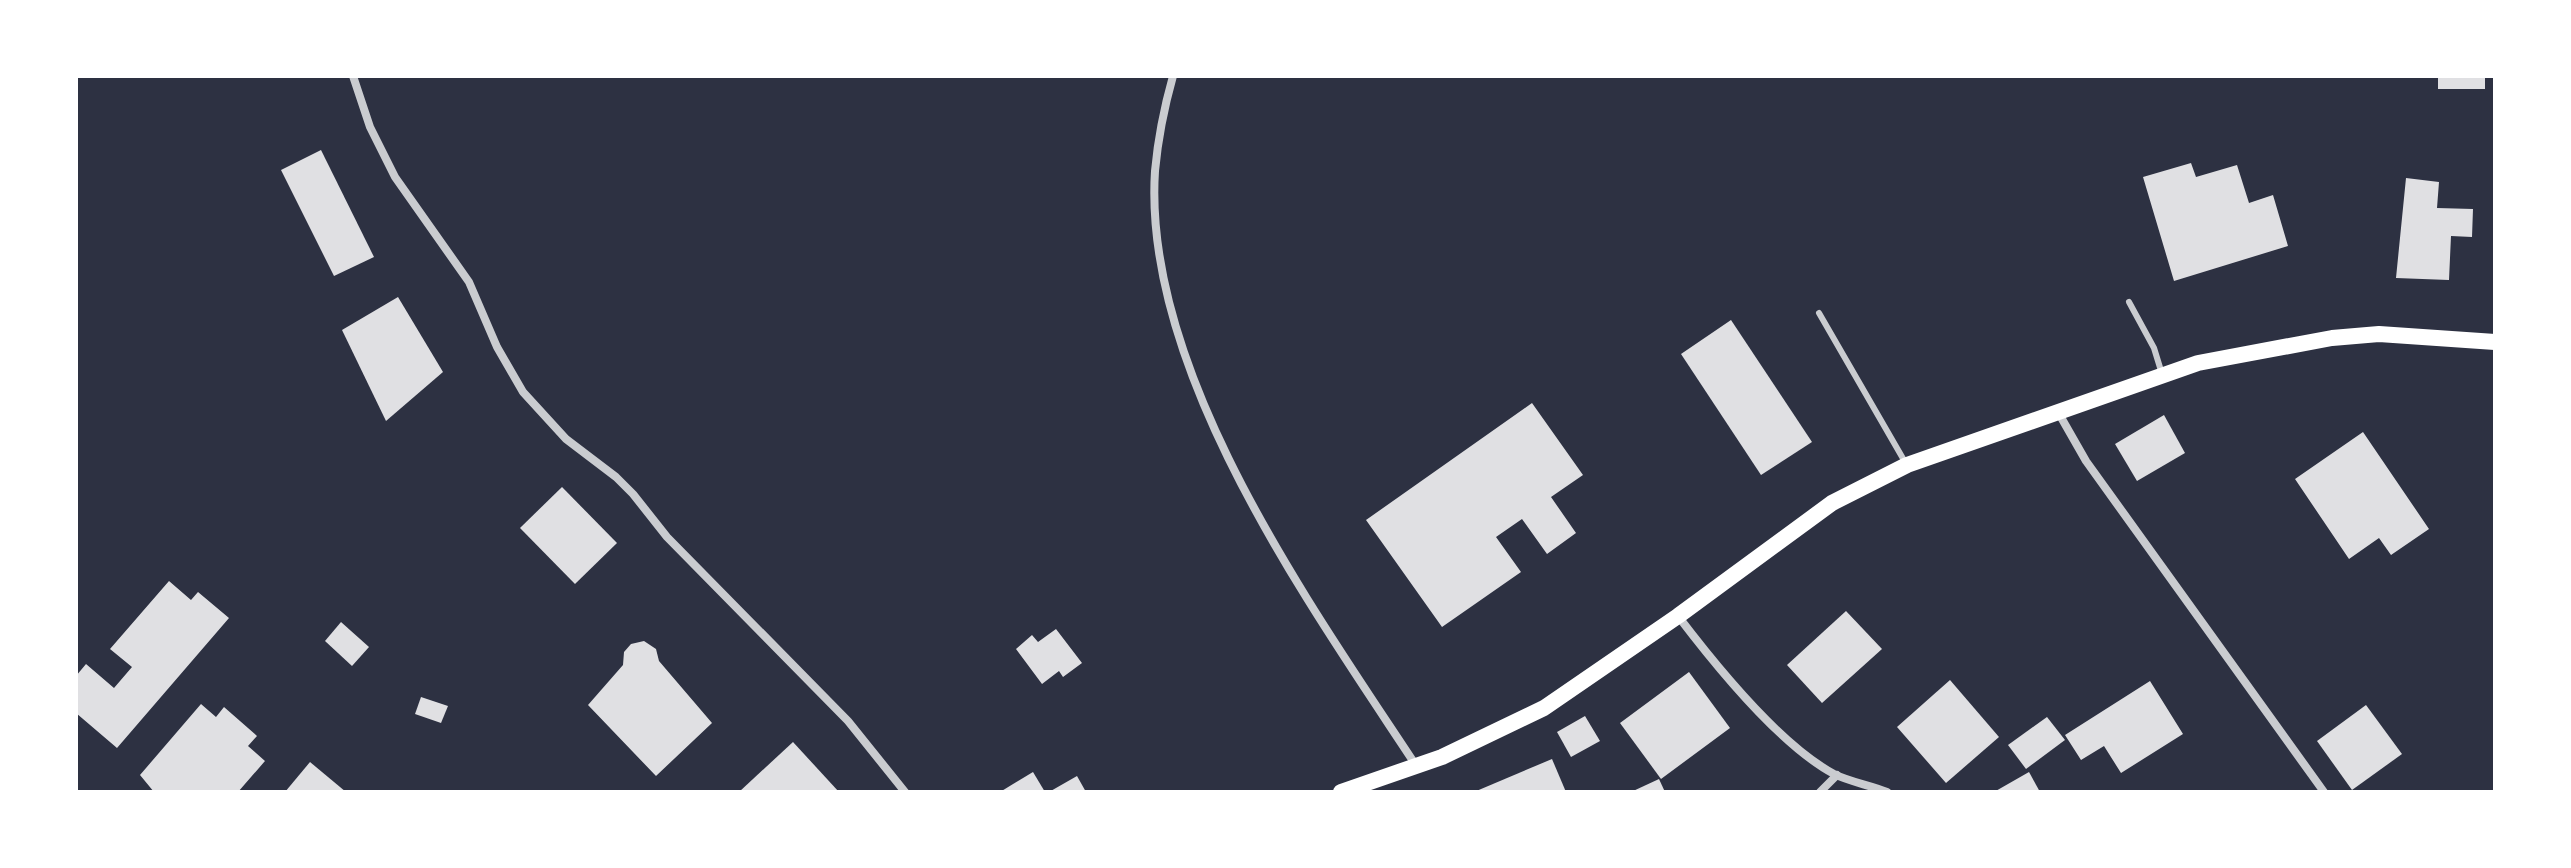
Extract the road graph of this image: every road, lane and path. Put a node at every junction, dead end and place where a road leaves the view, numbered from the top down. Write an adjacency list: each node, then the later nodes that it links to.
1 (353, 76): 12 (street)
2 (1173, 76): 10 (street)
3 (2129, 302): 6 (lane)
4 (1819, 313): 8 (lane)
5 (2495, 342): 6 (main road)
6 (2162, 374): 7 (main road)
7 (2058, 412): 8 (main road); 16 (street)
8 (1907, 465): 9 (main road)
9 (1678, 616): 10 (main road); 11 (street)
10 (1417, 767): 13 (main road)
11 (1837, 775): 14 (street); 15 (street)
12 (905, 792)
13 (1341, 792)
14 (1820, 792)
15 (1887, 792)
16 (2324, 792)

